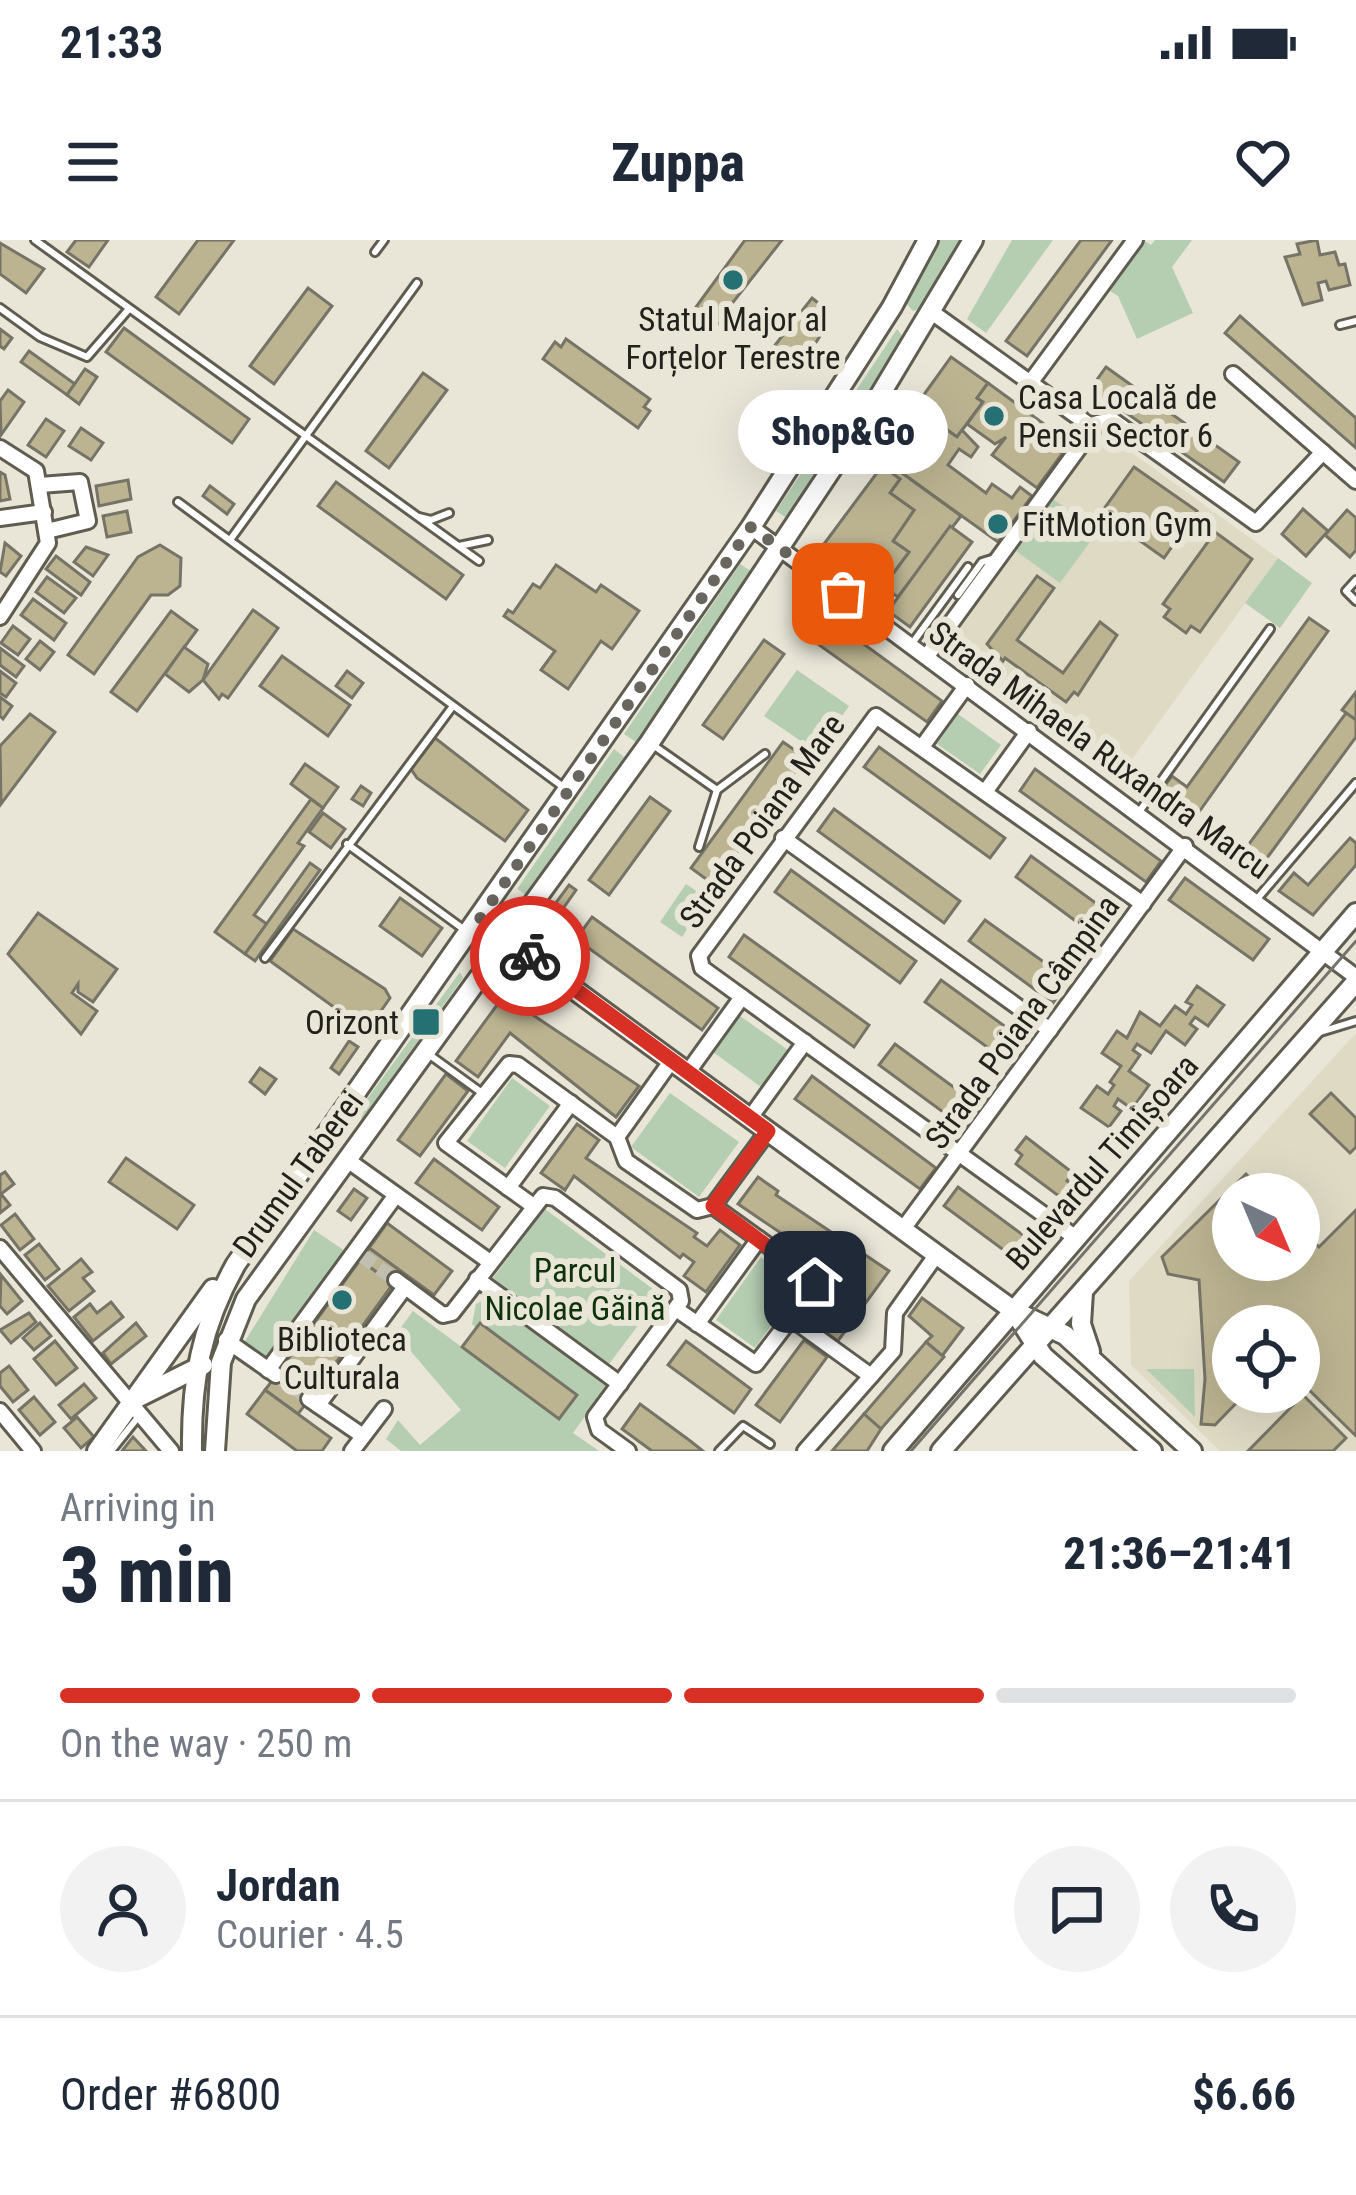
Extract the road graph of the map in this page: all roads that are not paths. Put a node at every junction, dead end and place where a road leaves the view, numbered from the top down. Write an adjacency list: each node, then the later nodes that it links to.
1 (34, 240): 10 (lane)
2 (384, 240): 6 (lane)
3 (928, 240): 8 (main road, Drumul Taberei)
4 (973, 240): 11 (main road, Drumul Taberei)
5 (1135, 240): 15 (street)
6 (375, 252)
7 (417, 283): 17 (lane)
8 (892, 307): 11 (main road); 27 (main road, Drumul Taberei)
9 (0, 308): 10 (lane)
10 (128, 309): 17 (lane)
11 (928, 320): 15 (street); 32 (main road, Drumul Taberei)
12 (1356, 321): 13 (lane)
13 (1340, 325)
14 (1233, 374): 19 (street)
15 (1030, 383): 16 (street)
16 (1092, 427): 19 (street); 33 (street)
17 (304, 438): 25 (lane); 29 (lane)
18 (0, 448): 21 (street)
19 (1323, 452): 20 (street)
20 (1356, 481)
21 (40, 485): 23 (street); 28 (street)
22 (178, 502): 29 (lane)
23 (44, 512): 26 (street); 28 (street)
24 (449, 513): 25 (lane)
25 (415, 517): 31 (lane)
26 (0, 518)
27 (751, 527): 32 (street, Strada Mihaela Ruxandra Marcu); 51 (main road, Drumul Taberei)
28 (47, 532): 39 (street)
29 (230, 540): 44 (lane)
30 (488, 540): 31 (lane)
31 (456, 546): 34 (lane)
32 (781, 548): 41 (street, Strada Mihaela Ruxandra Marcu); 46 (main road, Drumul Taberei)
33 (999, 556): 37 (lane); 42 (street)
34 (479, 561)
35 (968, 567): 41 (lane)
36 (1356, 580): 38 (lane)
37 (958, 595)
38 (1356, 601)
39 (0, 617)
40 (1270, 629): 53 (lane)
41 (911, 644): 42 (street, Strada Mihaela Ruxandra Marcu)
42 (927, 656): 43 (street, Strada Mihaela Ruxandra Marcu)
43 (967, 685): 45 (street, Strada Mihaela Ruxandra Marcu); 47 (street)
44 (454, 706): 51 (lane); 55 (lane)
45 (1029, 731): 52 (street); 53 (street, Strada Mihaela Ruxandra Marcu)
46 (650, 742): 50 (lane); 62 (main road, Drumul Taberei)
47 (922, 747): 52 (street, Strada Poiana Mare); 54 (street, Strada Poiana Mare)
48 (765, 754): 50 (lane)
49 (1356, 783): 58 (lane)
50 (717, 790): 57 (lane)
51 (569, 791): 61 (main road, Drumul Taberei)
52 (986, 792): 59 (street, Strada Poiana Mare)
53 (1138, 812): 56 (street, Strada Mihaela Ruxandra Marcu)
54 (783, 838): 66 (street, Strada Poiana Mare); 68 (street)
55 (347, 844): 61 (lane); 64 (lane)
56 (1185, 846): 58 (street, Strada Mihaela Ruxandra Marcu); 59 (street, Strada Poiana Câmpina)
57 (699, 848)
58 (1257, 899): 63 (street, Strada Mihaela Ruxandra Marcu)
59 (1143, 904): 68 (street, Strada Poiana Câmpina)
60 (1356, 913): 63 (main road, Bulevardul Timișoara)
61 (474, 927): 62 (main road); 75 (main road, Drumul Taberei)
62 (506, 939): 71 (main road, Drumul Taberei); 72 (main road)
63 (1324, 949): 65 (street, Strada Mihaela Ruxandra Marcu); 88 (main road, Bulevardul Timișoara)
64 (265, 958)
65 (1356, 980): 69 (main road)
66 (742, 997): 70 (street, Strada Poiana Mare); 72 (street)
67 (1356, 1022): 69 (lane)
68 (1049, 1030): 80 (street, Strada Poiana Câmpina)
69 (1308, 1036): 94 (main road)
70 (805, 1042): 76 (street); 80 (street, Strada Poiana Mare)
71 (424, 1051): 73 (lane); 78 (main road, Drumul Taberei)
72 (680, 1066): 76 (main road); 79 (street)
73 (482, 1093): 74 (street); 82 (street)
74 (571, 1103): 79 (street); 82 (street)
75 (340, 1115): 78 (main road); 86 (main road, Drumul Taberei)
76 (750, 1118): 77 (main road)
77 (768, 1131): 85 (street); 87 (main road)
78 (365, 1132): 81 (main road, Drumul Taberei)
79 (617, 1136): 85 (street)
80 (959, 1153): 87 (street, Strada Poiana Câmpina); 88 (street, Strada Poiana Mare)
81 (346, 1159): 83 (street); 100 (main road, Drumul Taberei)
82 (508, 1188): 84 (street)
83 (396, 1195): 92 (street); 100 (street)
84 (532, 1205): 92 (street); 95 (street)
85 (713, 1206): 89 (street)
86 (262, 1223): 104 (main road, Drumul Taberei); 108 (main road)
87 (903, 1229): 91 (main road)
88 (1076, 1238): 96 (main road, Bulevardul Timișoara)
89 (759, 1239): 97 (street); 98 (street)
90 (0, 1248): 108 (street)
91 (937, 1254): 96 (main road); 105 (street)
92 (490, 1262): 93 (street)
93 (477, 1279): 106 (street); 110 (street)
94 (1083, 1292): 99 (main road); 102 (main road)
95 (676, 1309): 98 (street); 106 (street)
96 (1014, 1311): 99 (main road); 101 (main road); 123 (main road, Bulevardul Timișoara)
97 (792, 1319): 98 (street); 105 (street)
98 (697, 1324)
99 (1052, 1327): 101 (main road); 102 (main road)
100 (226, 1340): 103 (main road, Drumul Taberei)
101 (1036, 1345): 112 (main road); 124 (main road)
102 (1096, 1360): 125 (main road)
103 (221, 1362): 104 (main road); 118 (main road, Drumul Taberei)
104 (194, 1367): 108 (main road); 117 (main road, Drumul Taberei)
105 (871, 1376): 122 (street)
106 (620, 1384): 120 (street)
107 (384, 1409): 110 (street)
108 (133, 1410): 114 (main road); 115 (lane); 116 (street)
109 (0, 1411): 113 (street)
110 (363, 1436): 119 (street)
111 (770, 1444): 121 (lane)
112 (1143, 1448)
113 (33, 1451)
114 (97, 1451)
115 (111, 1451)
116 (171, 1451)
117 (192, 1451)
118 (215, 1451)
119 (352, 1451)
120 (628, 1451)
121 (719, 1451)
122 (805, 1451)
123 (893, 1451)
124 (941, 1451)
125 (1192, 1451)

